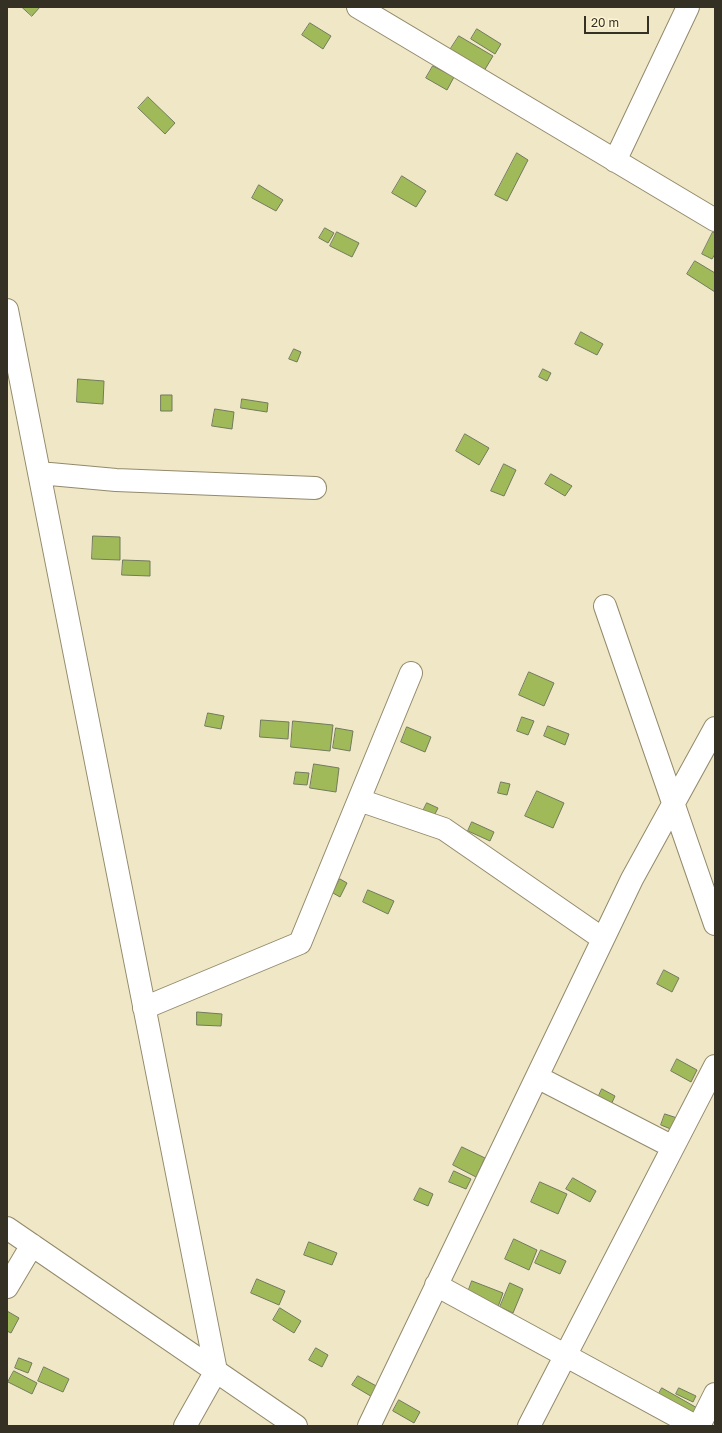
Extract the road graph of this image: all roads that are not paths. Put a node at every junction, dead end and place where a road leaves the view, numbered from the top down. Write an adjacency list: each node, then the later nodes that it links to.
1 (358, 7): 3 (street)
2 (682, 9): 3 (street)
3 (615, 160): 4 (street)
4 (715, 220)
5 (7, 310): 6 (street)
6 (39, 473): 7 (street); 15 (street)
7 (315, 488)
8 (605, 606): 12 (street)
9 (411, 672): 11 (street)
10 (715, 728): 12 (street)
11 (359, 800): 14 (street); 15 (street)
12 (673, 804): 13 (street); 14 (street)
13 (715, 923)
14 (603, 939): 17 (street)
15 (144, 1008): 24 (street)
16 (715, 1066): 18 (street)
17 (537, 1077): 18 (street); 21 (street)
18 (673, 1148): 23 (street)
19 (7, 1228): 20 (street)
20 (32, 1245): 22 (street); 24 (street)
21 (436, 1285): 23 (street); 28 (street)
22 (7, 1287)
23 (566, 1356): 29 (street); 30 (street)
24 (216, 1371): 26 (street); 27 (street)
25 (715, 1394): 31 (street)
26 (185, 1426)
27 (296, 1426)
28 (368, 1426)
29 (530, 1426)
30 (695, 1426)
31 (699, 1426)

